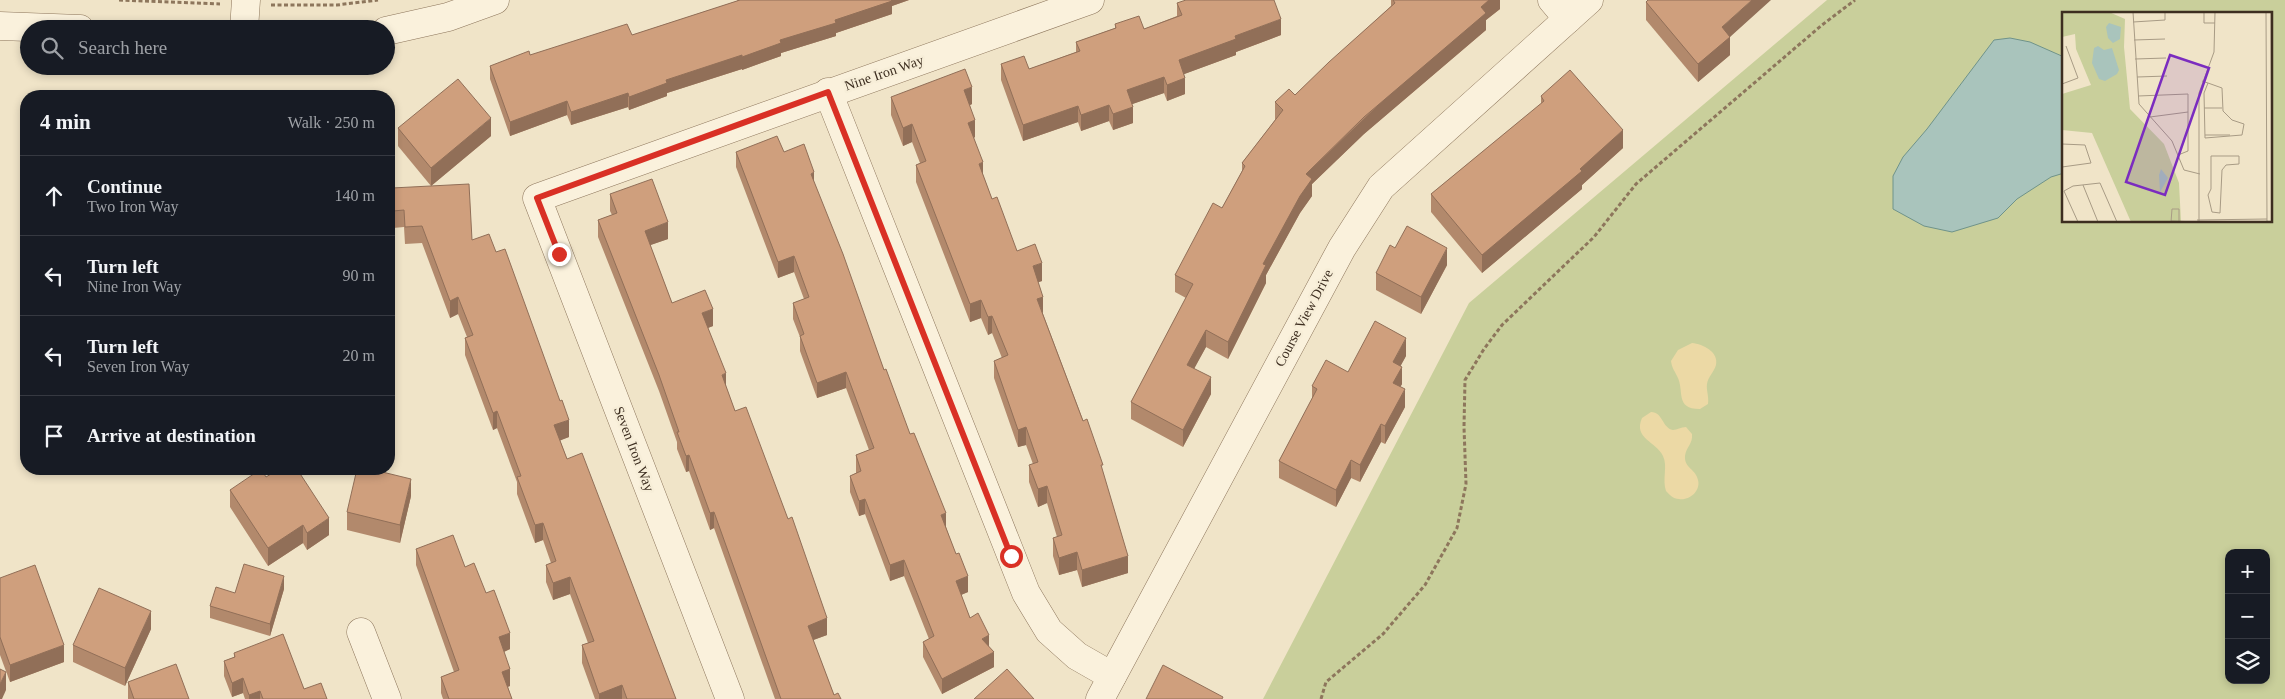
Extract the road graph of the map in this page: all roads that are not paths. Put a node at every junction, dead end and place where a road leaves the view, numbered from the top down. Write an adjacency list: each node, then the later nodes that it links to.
1 (246, 0): 6 (street)
2 (495, 0): 9 (street)
3 (1090, 0): 10 (street, Nine Iron Way)
4 (1589, 0): 5 (street, Course View Drive)
5 (1560, 9): 13 (street, Course View Drive)
6 (245, 20)
7 (0, 26): 8 (street)
8 (20, 27)
9 (395, 29)
10 (828, 92): 11 (street, Nine Iron Way); 13 (street)
11 (537, 198): 15 (street, Seven Iron Way)
12 (361, 632): 14 (street)
13 (1106, 688)
14 (387, 699)
15 (730, 699)

